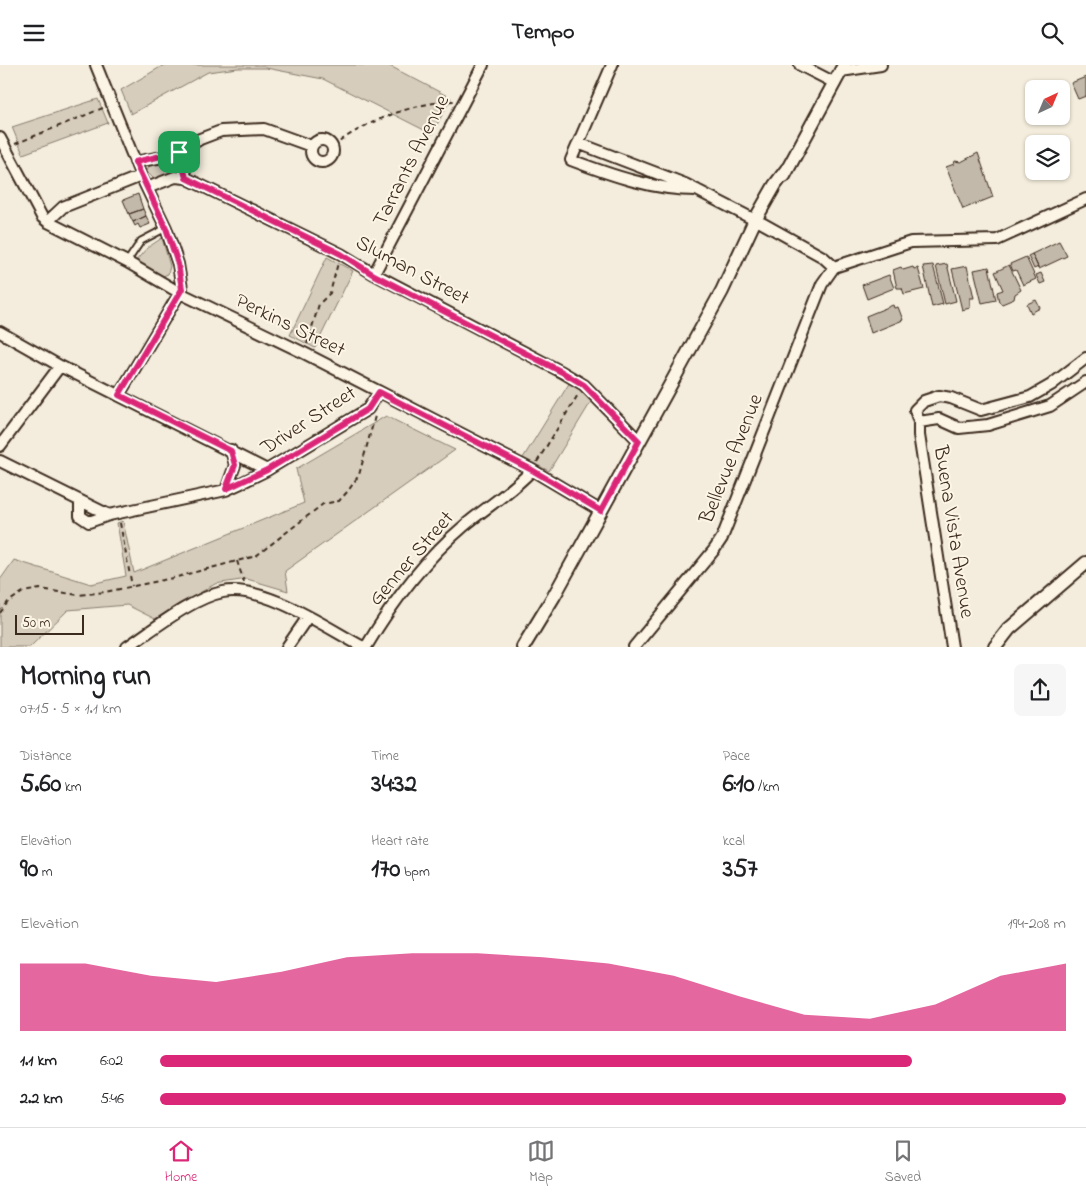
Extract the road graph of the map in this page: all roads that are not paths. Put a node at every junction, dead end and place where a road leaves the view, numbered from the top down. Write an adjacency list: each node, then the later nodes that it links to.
1 (96, 65): 11 (street)
2 (483, 65): 22 (street, Tarrants Avenue)
3 (612, 65): 8 (street)
4 (800, 65): 6 (street)
5 (881, 65): 6 (street)
6 (840, 73): 18 (street)
7 (2, 143): 17 (street, Perkins Street)
8 (578, 143): 15 (street); 15 (street)
9 (311, 146): 9 (street); 10 (street)
10 (179, 152): 11 (street); 13 (street)
11 (135, 162): 12 (street)
12 (141, 176): 14 (street); 17 (street)
13 (186, 178): 14 (street); 22 (street, Sluman Street)
14 (147, 188): 19 (street)
15 (697, 190): 18 (street)
16 (1086, 199): 21 (street)
17 (48, 221): 20 (street, Perkins Street)
18 (758, 222): 21 (street); 31 (street)
19 (166, 228): 20 (lane); 23 (street)
20 (126, 262): 23 (street, Perkins Street)
21 (834, 267): 47 (street, Bellevue Avenue)
22 (374, 275): 31 (street, Sluman Street)
23 (180, 293): 28 (street, Perkins Street); 29 (street)
24 (0, 332): 26 (street)
25 (1086, 358): 30 (street, Buena Vista Avenue)
26 (60, 366): 29 (street); 32 (street)
27 (1086, 382): 30 (street, Buena Vista Avenue)
28 (379, 392): 35 (street, Driver Street); 36 (street, Perkins Street)
29 (119, 395): 33 (street)
30 (919, 422): 48 (street, Buena Vista Avenue)
31 (639, 441): 39 (street)
32 (0, 446)
33 (231, 451): 35 (street); 37 (street)
34 (0, 461): 38 (street)
35 (267, 470): 37 (street, Driver Street)
36 (532, 470): 39 (street, Perkins Street); 45 (street, Genner Street)
37 (226, 489): 40 (street, Driver Street)
38 (80, 502): 40 (street); 40 (street, Driver Street)
39 (601, 511): 46 (street)
40 (113, 514)
41 (1086, 563): 49 (street)
42 (307, 618): 43 (street); 44 (street); 45 (street)
43 (127, 647)
44 (287, 647)
45 (364, 647)
46 (523, 647)
47 (634, 647)
48 (952, 647)
49 (995, 647)

